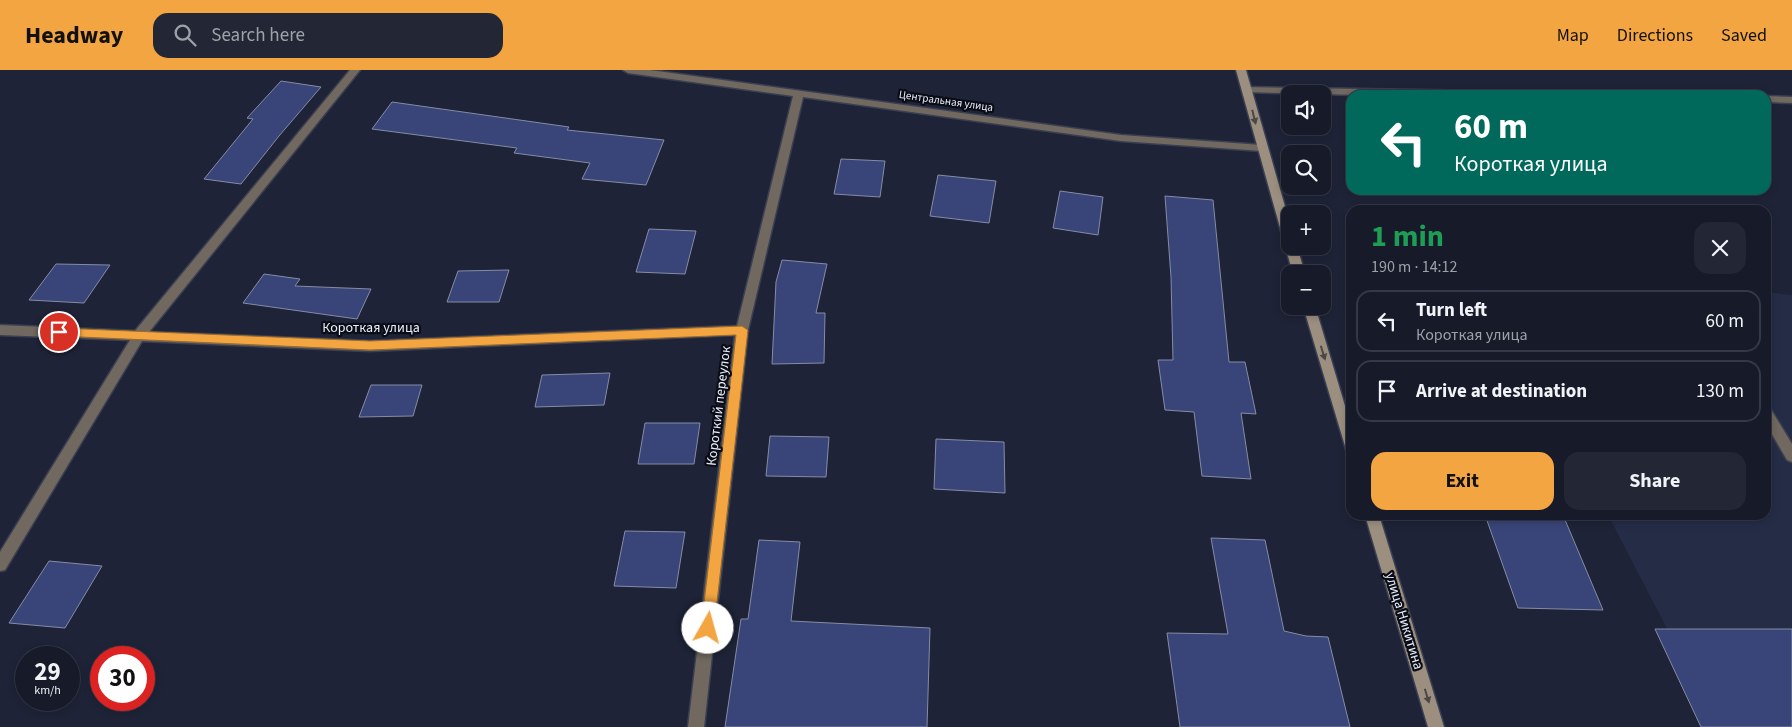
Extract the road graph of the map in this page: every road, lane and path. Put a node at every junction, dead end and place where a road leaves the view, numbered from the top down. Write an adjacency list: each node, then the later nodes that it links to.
1 (355, 70): 14 (street)
2 (628, 70): 6 (street, Центральная улица)
3 (1241, 70): 4 (street)
4 (1247, 90): 5 (street); 9 (street, one-way to 9)
5 (1346, 92)
6 (799, 93): 9 (street, Центральная улица); 13 (street, Короткий переулок)
7 (1771, 99): 8 (street)
8 (1792, 100)
9 (1262, 148): 10 (street)
10 (1281, 212)
11 (1312, 315): 16 (street, one-way to 16)
12 (0, 330): 14 (street, Короткая улица)
13 (742, 330): 14 (street, Короткая улица); 20 (street, Короткий переулок)
14 (138, 335): 19 (street)
15 (1771, 420): 17 (street)
16 (1346, 429)
17 (1792, 456)
18 (1374, 520): 21 (street, улица Никитина, one-way to 21)
19 (0, 566)
20 (696, 727)
21 (1436, 727)

